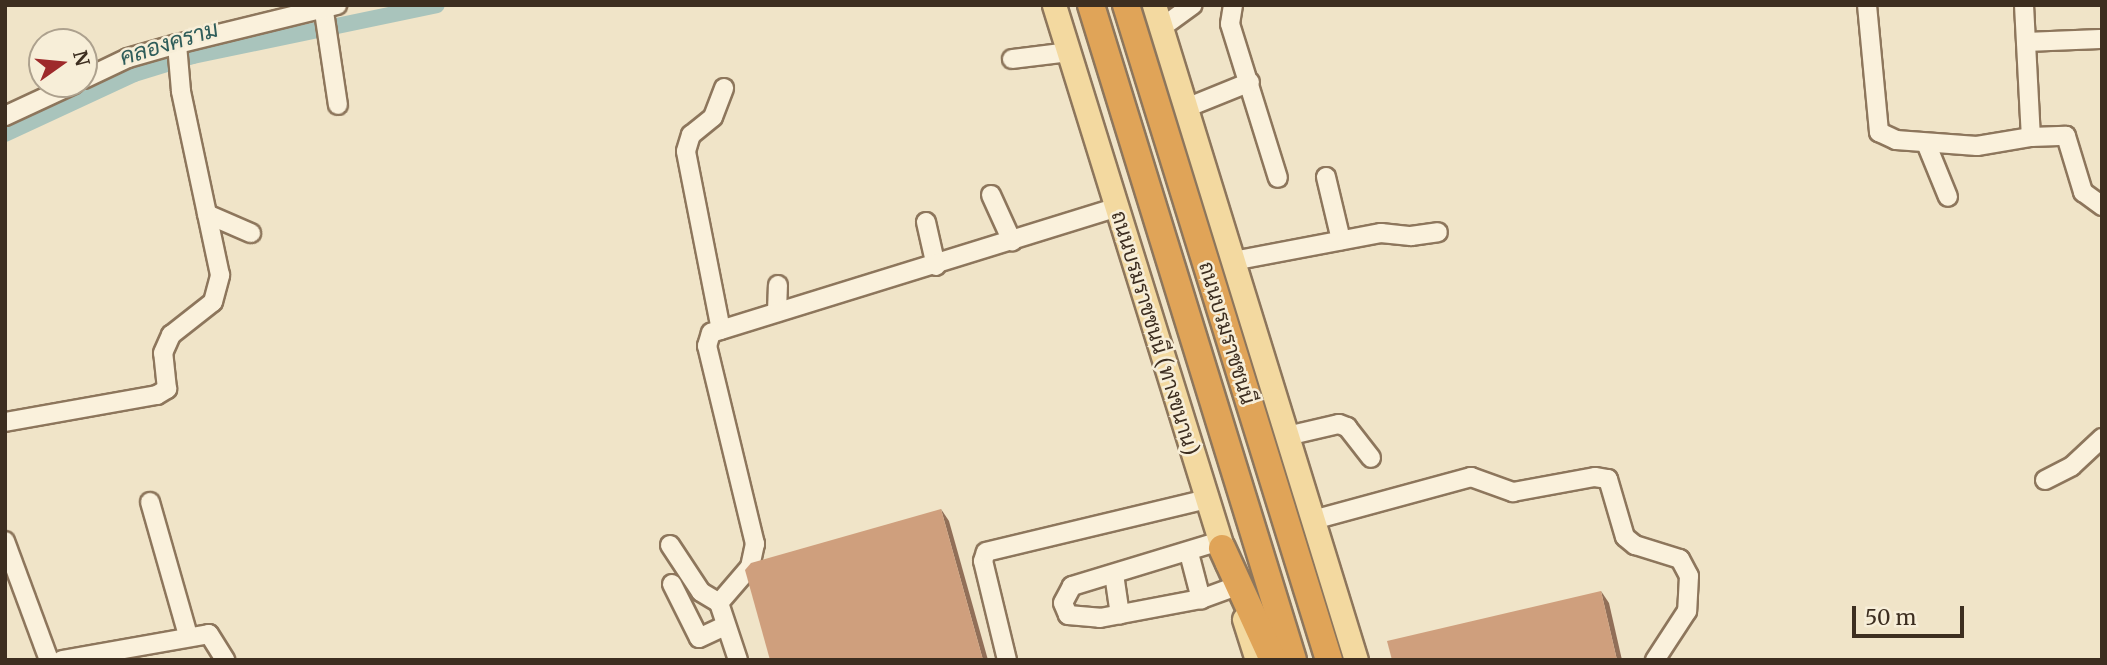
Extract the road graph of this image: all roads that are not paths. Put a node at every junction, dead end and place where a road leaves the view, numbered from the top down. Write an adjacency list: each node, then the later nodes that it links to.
1 (1054, 5): 13 (main road, ถนนบรมราชชนนี (ทางขนาน))
2 (1091, 5): 70 (highway, ถนนบรมราชชนนี)
3 (1126, 5): 54 (highway, ถนนบรมราชชนนี)
4 (1154, 5): 10 (main road)
5 (1193, 5): 10 (street)
6 (1233, 5): 17 (street)
7 (1867, 5): 24 (street)
8 (2024, 5): 12 (street)
9 (328, 16): 14 (street); 20 (street)
10 (1161, 28): 21 (main road)
11 (2099, 39): 12 (street)
12 (2026, 42): 23 (street)
13 (1069, 52): 15 (street); 30 (main road, ถนนบรมราชชนนี (ทางขนาน))
14 (179, 53): 16 (street); 31 (street)
15 (1012, 59)
16 (98, 72)
17 (1250, 82): 21 (street); 26 (street)
18 (724, 88): 41 (street)
19 (44, 98): 22 (street)
20 (338, 105)
21 (1186, 108): 37 (main road)
22 (5, 116)
23 (2031, 137): 24 (street); 29 (street)
24 (1926, 143): 28 (street)
25 (1326, 177): 35 (street)
26 (1278, 178)
27 (991, 195): 36 (street)
28 (1948, 197)
29 (2102, 206)
30 (1116, 207): 36 (street); 47 (main road, ถนนบรมราชชนนี (ทางขนาน))
31 (207, 214): 34 (street); 42 (street)
32 (926, 222): 38 (street)
33 (1438, 232): 35 (street)
34 (251, 233)
35 (1341, 240): 37 (street)
36 (1012, 241): 38 (street)
37 (1233, 261): 43 (main road)
38 (936, 266): 40 (street)
39 (778, 285): 40 (street)
40 (777, 312): 41 (street)
41 (721, 330): 59 (street)
42 (5, 422)
43 (1287, 436): 45 (street); 49 (main road)
44 (2102, 438): 46 (street)
45 (1371, 458)
46 (2045, 480)
47 (1207, 499): 51 (main road, ถนนบรมราชชนนี (ทางขนาน)); 67 (street)
48 (150, 502): 62 (street)
49 (1313, 520): 73 (main road); 74 (street)
50 (5, 541): 63 (street)
51 (1221, 544): 53 (street); 57 (main road, ถนนบรมราชชนนี (ทางขนาน)); 69 (highway)
52 (670, 545): 59 (street)
53 (1189, 552): 55 (street); 58 (street)
54 (1298, 562): 71 (highway, ถนนบรมราชชนนี); 72 (highway)
55 (1114, 574): 60 (street); 60 (street)
56 (672, 584): 61 (street)
57 (1234, 587): 58 (street); 68 (main road, ถนนบรมราชชนนี (ทางขนาน))
58 (1201, 599): 60 (street)
59 (719, 603): 61 (street)
60 (1120, 615)
61 (724, 626): 66 (street)
62 (188, 635): 64 (street); 65 (street)
63 (49, 660)
64 (62, 660)
65 (225, 660)
66 (738, 660)
67 (1007, 660)
68 (1257, 660)
69 (1273, 660)
70 (1293, 660)
71 (1329, 660)
72 (1341, 660)
73 (1356, 660)
74 (1655, 660)

